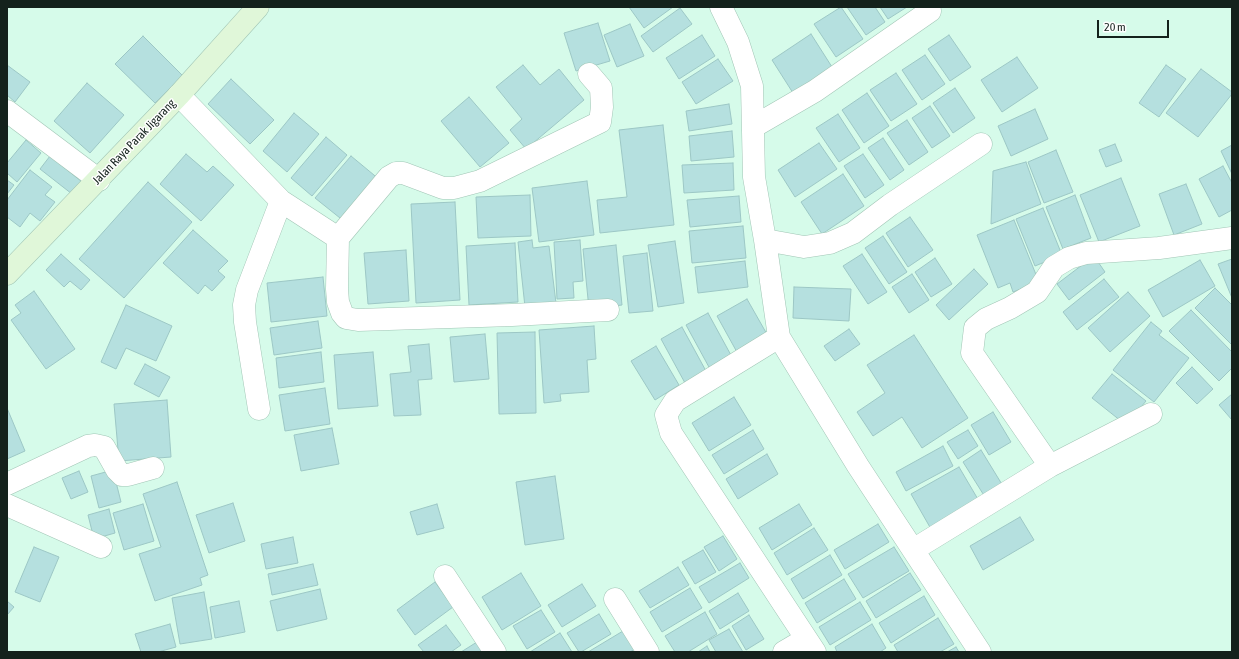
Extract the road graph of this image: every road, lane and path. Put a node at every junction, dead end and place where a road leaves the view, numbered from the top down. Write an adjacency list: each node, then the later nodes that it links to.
1 (258, 7): 5 (street, Jalan Raya Parak Jigarang)
2 (721, 7): 7 (street)
3 (930, 11): 7 (street)
4 (589, 74): 11 (street)
5 (179, 96): 9 (street, Jalan Raya Parak Jigarang); 10 (street)
6 (7, 111): 9 (street)
7 (753, 126): 13 (street)
8 (981, 144): 13 (street)
9 (98, 180): 14 (street, Jalan Raya Parak Jigarang)
10 (281, 201): 11 (street); 17 (street)
11 (338, 238): 15 (street)
12 (1232, 238): 19 (street)
13 (765, 240): 16 (street)
14 (7, 274)
15 (608, 310)
16 (779, 337): 24 (street); 27 (street)
17 (259, 409)
18 (1151, 414): 19 (street)
19 (1050, 466): 24 (street)
20 (153, 468): 21 (street)
21 (7, 484)
22 (7, 505): 23 (street)
23 (101, 547)
24 (913, 550): 31 (street)
25 (445, 576): 28 (street)
26 (615, 599): 29 (street)
27 (810, 645): 30 (street)
28 (495, 652)
29 (648, 652)
30 (784, 652)
31 (980, 652)

